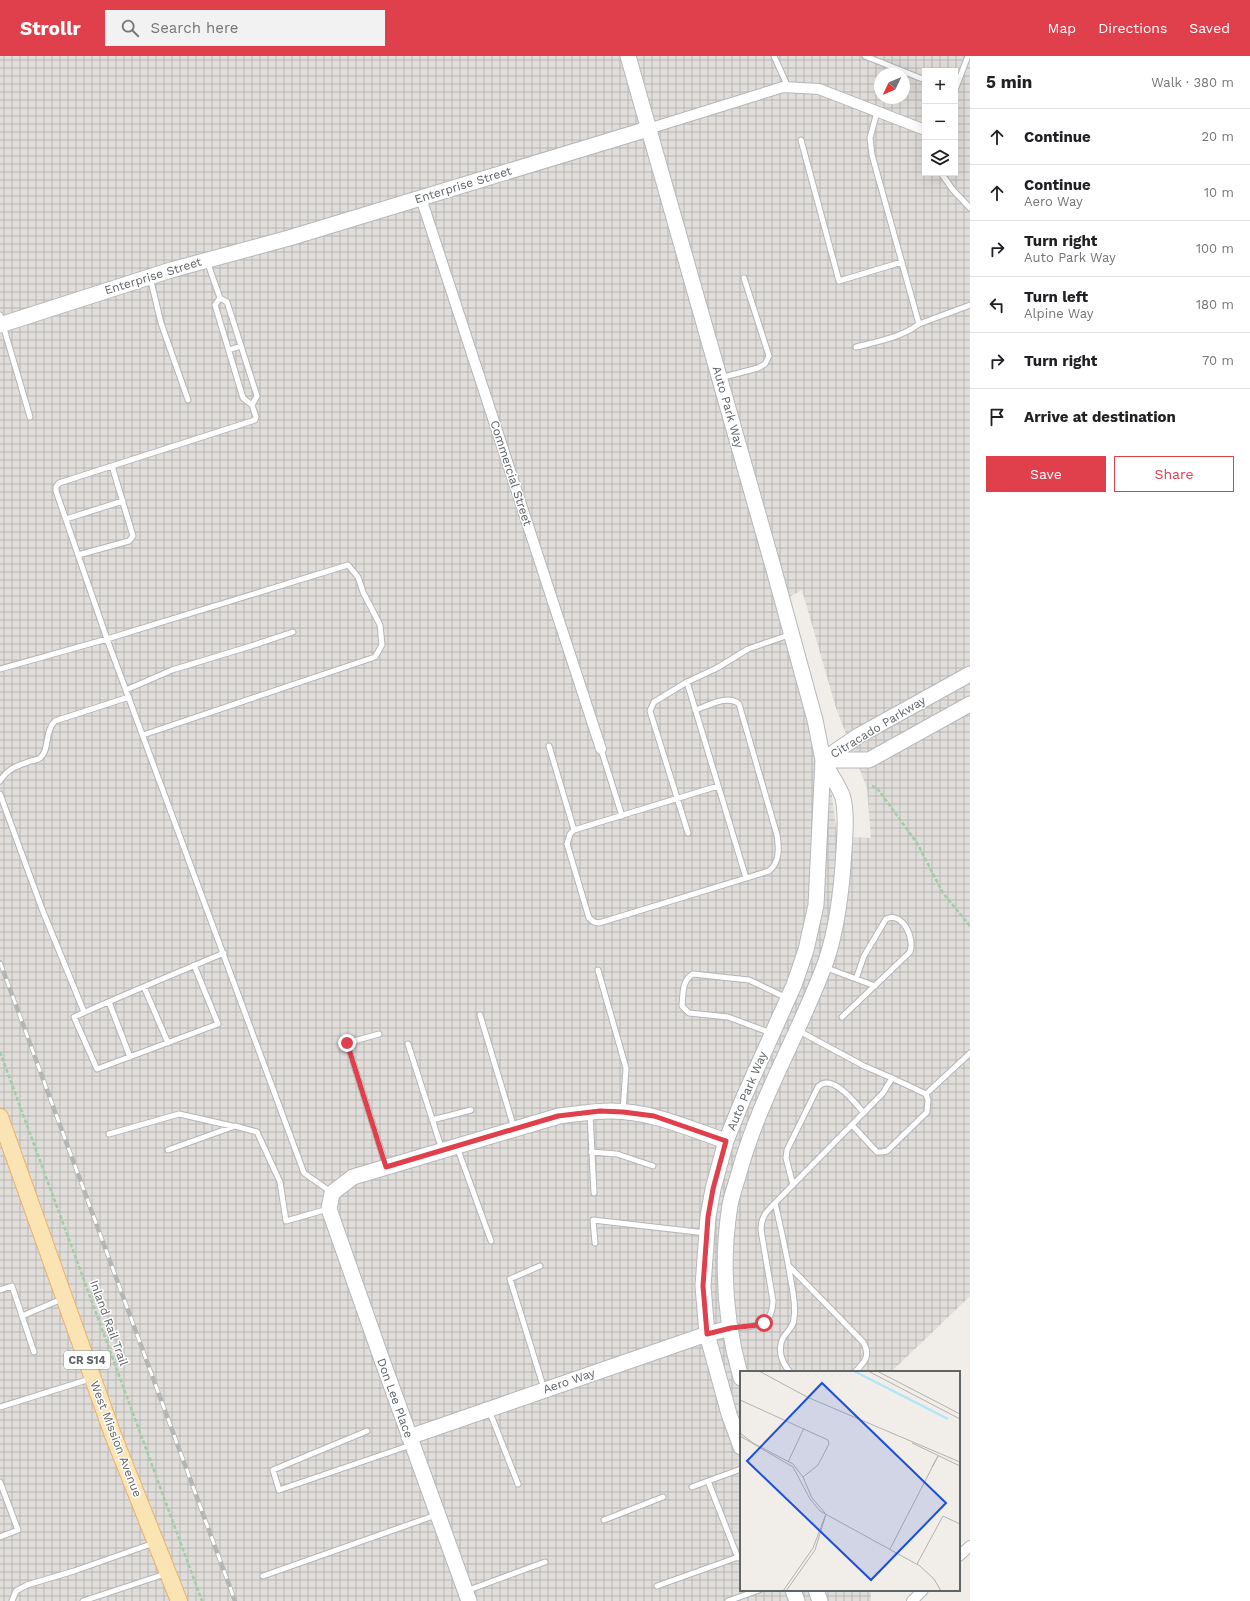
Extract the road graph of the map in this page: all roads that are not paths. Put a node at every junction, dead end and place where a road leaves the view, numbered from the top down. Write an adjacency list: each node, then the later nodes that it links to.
1 (628, 56): 9 (main road, Auto Park Way)
2 (774, 56): 7 (lane)
3 (865, 56): 5 (lane)
4 (968, 56): 6 (lane)
5 (922, 79)
6 (958, 82)
7 (788, 87): 8 (street, Enterprise Street); 9 (street, Enterprise Street)
8 (877, 112): 10 (street, Enterprise Street); 16 (lane)
9 (648, 129): 13 (main road, Enterprise Street); 26 (main road, Auto Park Way)
10 (922, 129)
11 (801, 140): 16 (lane)
12 (943, 176): 14 (lane)
13 (421, 198): 15 (main road, Enterprise Street); 46 (street, Commercial Street)
14 (970, 208)
15 (206, 260): 17 (main road, Enterprise Street); 19 (lane)
16 (902, 262): 22 (lane)
17 (149, 276): 21 (main road, Enterprise Street); 27 (lane)
18 (744, 278): 26 (lane)
19 (220, 298): 23 (lane); 25 (lane)
20 (970, 305): 22 (lane)
21 (1, 321): 29 (lane)
22 (919, 324): 24 (lane)
23 (241, 346): 25 (lane); 28 (lane)
24 (856, 347)
25 (229, 350): 28 (lane)
26 (719, 378): 35 (main road, Auto Park Way)
27 (188, 400)
28 (252, 405): 30 (lane)
29 (30, 417)
30 (112, 466): 31 (lane); 32 (lane)
31 (124, 501): 32 (lane); 33 (lane)
32 (66, 519): 33 (lane)
33 (78, 555): 36 (lane)
34 (293, 632): 40 (lane)
35 (791, 634): 39 (lane); 47 (main road, Auto Park Way)
36 (107, 639): 37 (lane); 40 (lane); 44 (lane)
37 (0, 669)
38 (970, 674): 47 (main road, Citracado Parkway)
39 (687, 682): 43 (lane); 51 (lane)
40 (126, 690): 41 (lane)
41 (129, 697): 44 (lane); 48 (lane)
42 (970, 704): 47 (main road, Citracado Parkway)
43 (695, 710): 49 (lane); 55 (lane)
44 (143, 735): 56 (lane)
45 (550, 746): 53 (lane)
46 (601, 749): 52 (lane)
47 (823, 760): 58 (main road, Auto Park Way); 63 (main road, Auto Park Way)
48 (0, 781)
49 (718, 786): 51 (lane); 55 (lane)
50 (0, 794): 65 (lane)
51 (678, 799): 52 (lane); 54 (lane)
52 (622, 816): 53 (lane)
53 (574, 830): 55 (lane)
54 (688, 833)
55 (746, 878)
56 (224, 953): 57 (lane); 95 (lane)
57 (194, 965): 62 (lane); 71 (lane)
58 (823, 967): 60 (lane); 68 (main road, Auto Park Way)
59 (598, 970): 79 (lane)
60 (856, 979): 61 (lane); 61 (lane)
61 (875, 986): 67 (lane)
62 (144, 987): 64 (lane); 71 (lane)
63 (788, 999): 70 (main road, Auto Park Way); 70 (lane)
64 (109, 1002): 65 (lane); 74 (lane)
65 (84, 1012): 74 (lane)
66 (480, 1016): 85 (lane)
67 (842, 1017)
68 (797, 1029): 75 (lane); 107 (main road, Auto Park Way)
69 (379, 1034): 93 (lane)
70 (772, 1034): 87 (main road, Auto Park Way)
71 (168, 1043): 74 (lane)
72 (408, 1044): 81 (lane)
73 (970, 1053): 76 (lane)
74 (130, 1057)
75 (892, 1078): 76 (lane); 80 (lane)
76 (926, 1094): 83 (lane)
77 (471, 1110): 81 (lane)
78 (590, 1112): 79 (main road); 85 (main road); 91 (lane)
79 (623, 1112): 87 (main road)
80 (864, 1113): 83 (lane); 94 (lane)
81 (432, 1120): 90 (lane)
82 (1, 1122): 105 (main road, West Mission Avenue / CR S14)
83 (852, 1125): 94 (lane)
84 (233, 1126): 86 (lane); 89 (lane); 98 (lane)
85 (514, 1129): 88 (main road)
86 (109, 1134)
87 (726, 1141): 99 (main road, Auto Park Way)
88 (457, 1146): 90 (main road); 100 (lane)
89 (168, 1150)
90 (442, 1150): 93 (main road)
91 (591, 1152): 92 (lane); 96 (lane)
92 (653, 1166)
93 (386, 1167): 95 (main road)
94 (793, 1185): 97 (lane)
95 (332, 1193): 98 (main road, Don Lee Place)
96 (594, 1193)
97 (775, 1203): 102 (lane); 107 (lane)
98 (329, 1209): 118 (main road, Don Lee Place)
99 (707, 1233): 101 (lane); 108 (main road, Auto Park Way)
100 (491, 1241)
101 (595, 1243)
102 (788, 1265): 110 (lane); 111 (lane)
103 (540, 1266): 114 (lane)
104 (0, 1290): 106 (lane)
105 (64, 1298): 106 (lane); 113 (main road, West Mission Avenue / CR S14)
106 (22, 1316): 109 (lane)
107 (731, 1328): 108 (main road, Aero Way); 112 (main road, Auto Park Way)
108 (707, 1334): 114 (main road, Aero Way); 119 (main road, Auto Park Way)
109 (34, 1352)
110 (789, 1371)
111 (856, 1371)
112 (740, 1374)
113 (93, 1378): 115 (lane); 129 (main road, West Mission Avenue / CR S14)
114 (544, 1390): 116 (main road, Aero Way)
115 (0, 1407)
116 (489, 1409): 118 (main road, Aero Way); 123 (lane)
117 (367, 1431): 118 (lane)
118 (410, 1441): 126 (main road, Don Lee Place)
119 (740, 1444)
120 (740, 1469): 121 (lane)
121 (708, 1481): 124 (lane); 132 (lane)
122 (0, 1482): 128 (lane)
123 (518, 1484)
124 (692, 1487)
125 (663, 1497): 127 (lane)
126 (437, 1515): 135 (lane); 141 (main road, Don Lee Place)
127 (604, 1520)
128 (0, 1537)
129 (156, 1542): 134 (main road, West Mission Avenue / CR S14); 142 (lane)
130 (970, 1546): 131 (street)
131 (960, 1555)
132 (739, 1557): 136 (lane)
133 (545, 1562): 141 (lane)
134 (168, 1573): 143 (lane); 144 (main road, West Mission Avenue / CR S14)
135 (264, 1576)
136 (657, 1586)
137 (756, 1591): 145 (lane)
138 (793, 1591): 146 (main road)
139 (816, 1591): 147 (main road)
140 (922, 1591): 148 (street)
141 (467, 1596)
142 (12, 1601)
143 (83, 1601)
144 (179, 1601)
145 (728, 1601)
146 (797, 1601)
147 (820, 1601)
148 (912, 1601)

